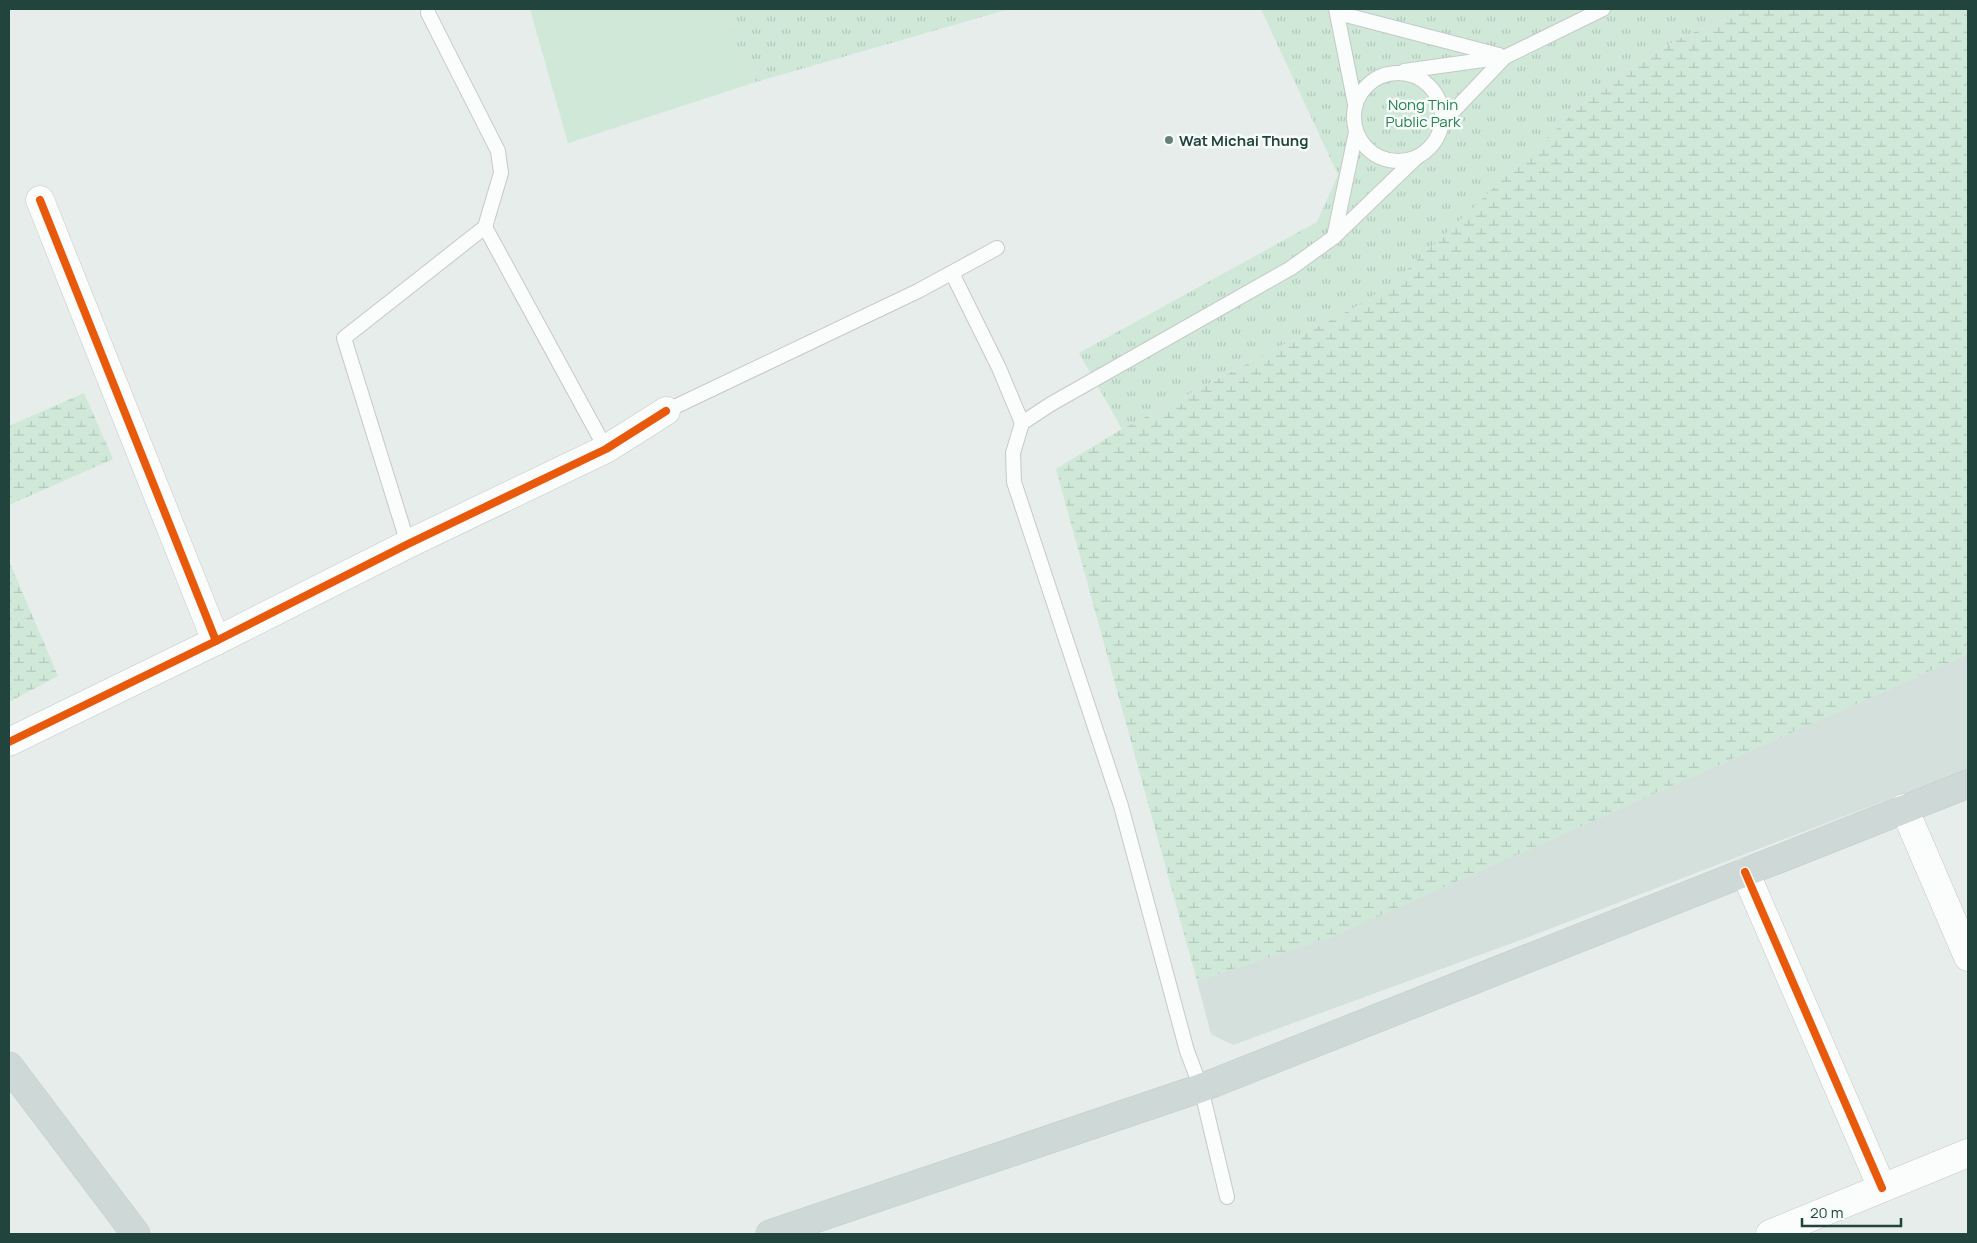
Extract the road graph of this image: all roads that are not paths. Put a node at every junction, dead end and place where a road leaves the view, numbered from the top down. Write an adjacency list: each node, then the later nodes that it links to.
1 (1603, 9): 4 (lane)
2 (1337, 11): 4 (lane); 6 (lane)
3 (428, 13): 11 (lane)
4 (1505, 57): 5 (lane); 7 (lane)
5 (1400, 72): 6 (lane); 7 (lane)
6 (1355, 104): 8 (lane)
7 (1442, 124): 9 (lane)
8 (1356, 132): 9 (lane); 12 (lane)
9 (1416, 158): 12 (lane)
10 (40, 200): 19 (street)
11 (485, 227): 17 (lane); 18 (lane)
12 (1334, 237): 16 (lane)
13 (997, 248): 14 (lane)
14 (952, 273): 15 (lane); 16 (lane)
15 (666, 411): 17 (street)
16 (1022, 422): 26 (lane)
17 (606, 449): 18 (street)
18 (408, 544): 19 (street)
19 (216, 641): 20 (street)
20 (9, 742)
21 (1968, 784): 22 (main road)
22 (1904, 808): 23 (main road); 24 (street)
23 (1745, 872): 26 (main road); 28 (street)
24 (1968, 957)
25 (9, 1066): 30 (main road)
26 (1201, 1088): 29 (lane); 31 (main road)
27 (1968, 1153): 28 (street)
28 (1882, 1188): 32 (street)
29 (1227, 1197)
30 (136, 1234)
31 (774, 1234)
32 (1770, 1234)

